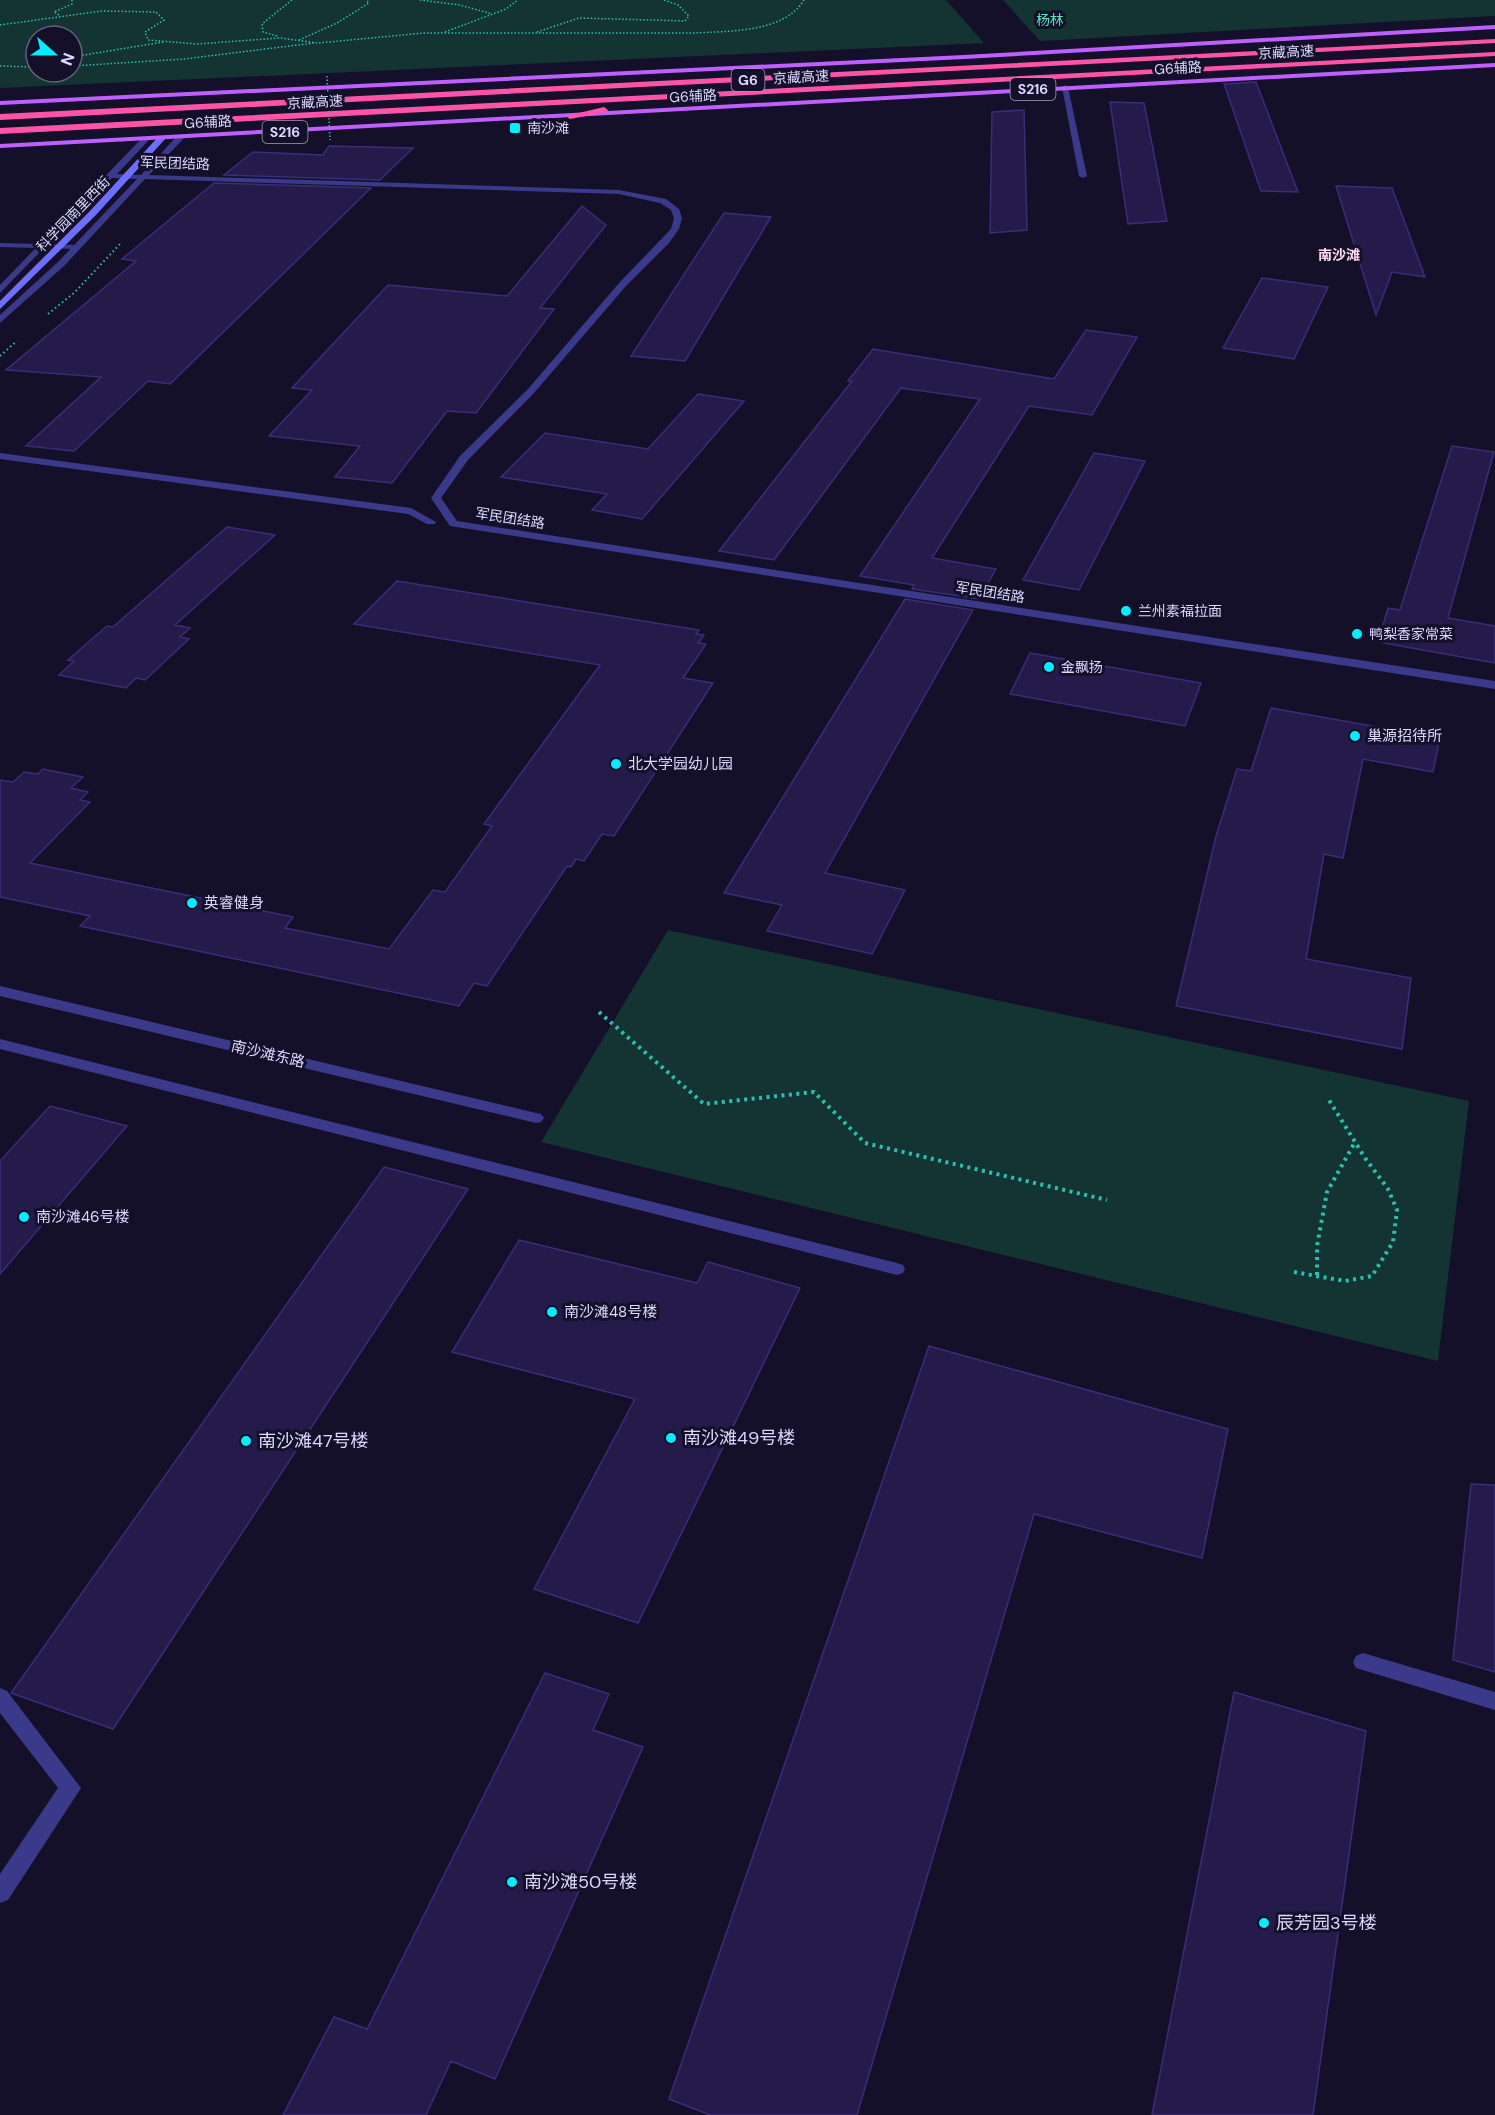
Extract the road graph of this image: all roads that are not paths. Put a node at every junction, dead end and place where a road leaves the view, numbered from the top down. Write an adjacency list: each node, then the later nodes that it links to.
1 (1495, 27): 4 (main road, G6辅路)
2 (1495, 41): 6 (highway, 京藏高速 / G6)
3 (1495, 54): 9 (highway, 京藏高速 / G6)
4 (964, 57): 6 (highway); 11 (main road, G6辅路)
5 (1495, 65): 7 (main road, G6辅路 / S216)
6 (778, 78): 13 (highway, 京藏高速 / G6)
7 (1082, 86): 8 (main road, G6辅路 / S216); 9 (highway)
8 (1065, 87): 12 (main road, G6辅路 / S216); 20 (street)
9 (791, 91): 10 (highway, 京藏高速 / G6)
10 (703, 96): 12 (highway); 14 (highway, 京藏高速 / G6)
11 (0, 103)
12 (570, 116): 15 (main road, G6辅路 / S216)
13 (0, 117)
14 (0, 131)
15 (180, 137): 16 (main road, G6辅路 / S216); 22 (street)
16 (162, 138): 17 (main road, G6辅路 / S216); 21 (street, 科学园南里西街)
17 (147, 139): 18 (main road, G6辅路 / S216); 19 (street)
18 (0, 146)
19 (112, 176): 21 (street, 军民团结路); 24 (street)
20 (1083, 176)
21 (127, 177): 22 (street, 军民团结路); 25 (street, 科学园南里西街)
22 (142, 177): 26 (street); 32 (street, 军民团结路)
23 (0, 245): 24 (street)
24 (44, 246): 25 (street); 27 (street)
25 (60, 246): 26 (street); 28 (street, 科学园南里西街)
26 (77, 247): 29 (street)
27 (0, 290)
28 (0, 306)
29 (0, 320)
30 (0, 456): 31 (street)
31 (431, 522)
32 (1495, 685)
33 (0, 991): 35 (street, 南沙滩东路)
34 (0, 1044): 36 (street)
35 (536, 1118)
36 (897, 1269)
37 (1363, 1662): 39 (street)
38 (0, 1697): 40 (street)
39 (1495, 1701)
40 (0, 1893)

